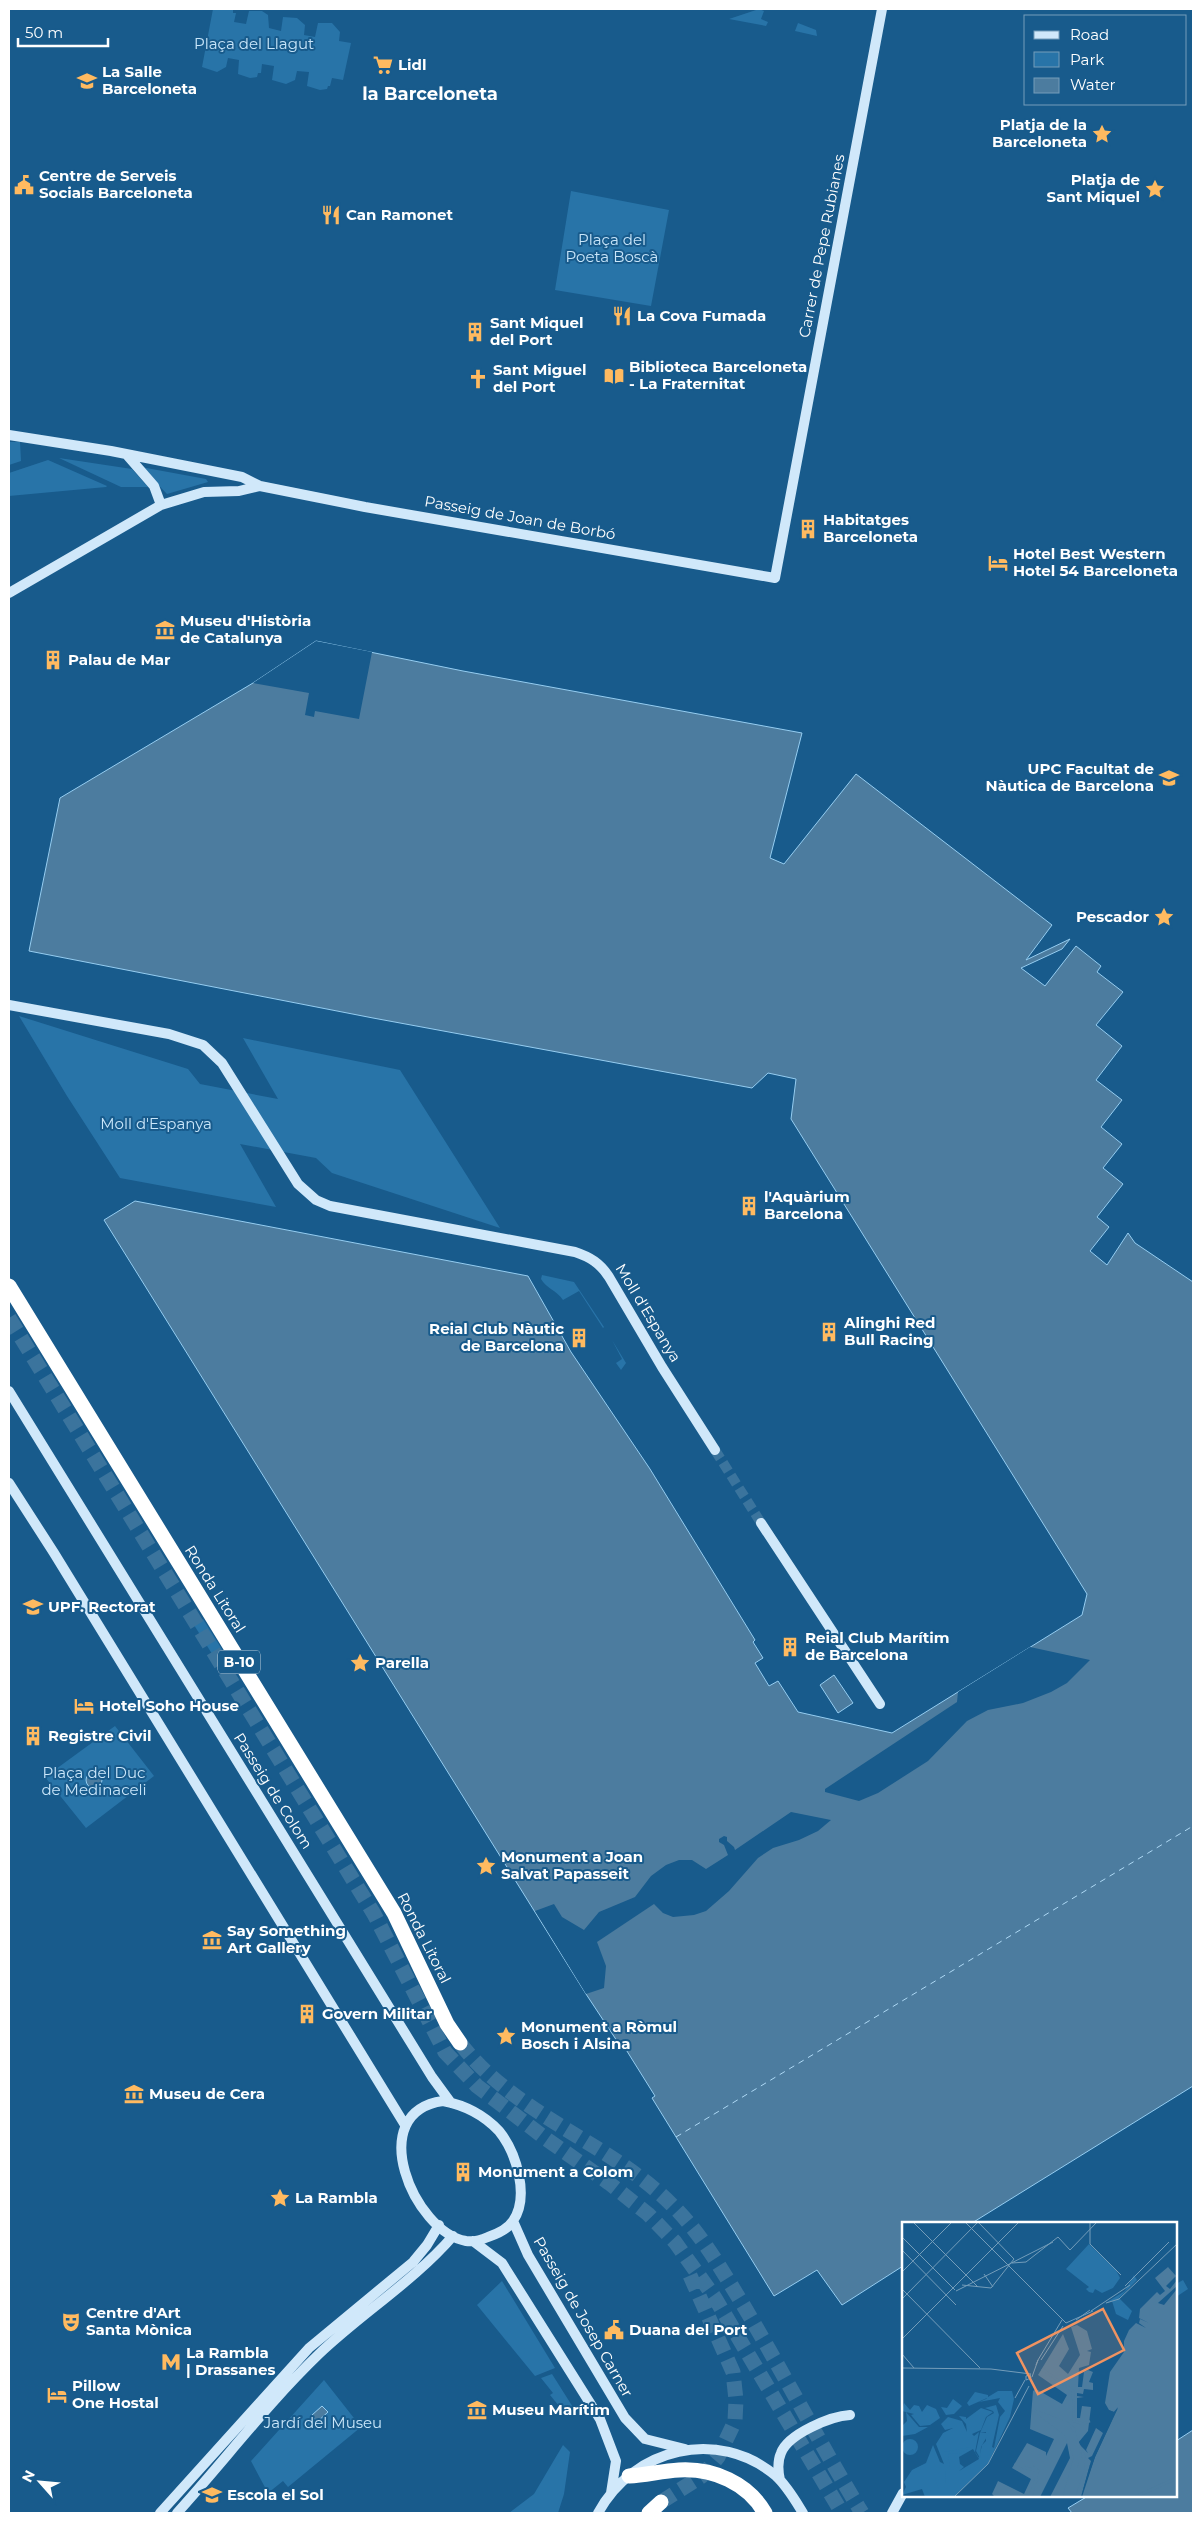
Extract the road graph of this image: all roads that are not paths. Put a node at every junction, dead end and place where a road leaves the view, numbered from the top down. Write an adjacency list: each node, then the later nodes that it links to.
1 (882, 9): 6 (street, Carrer de Pepe Rubianes)
2 (9, 435): 3 (street, Passeig de Joan de Borbó)
3 (127, 455): 4 (street, Passeig de Joan de Borbó); 5 (street)
4 (260, 486): 5 (street, Passeig de Joan de Borbó); 6 (street, Passeig de Joan de Borbó)
5 (161, 505): 7 (street, Passeig de Joan de Borbó)
6 (775, 578)
7 (9, 593)
8 (9, 1005): 11 (street, Moll d'Espanya)
9 (9, 1286): 15 (highway, Ronda Litoral / B-10)
10 (9, 1391): 16 (street, Passeig de Colom)
11 (715, 1450)
12 (9, 1483): 17 (street)
13 (761, 1523): 14 (street)
14 (880, 1704)
15 (460, 2043)
16 (451, 2103): 17 (street); 18 (street)
17 (405, 2125): 19 (street)
18 (513, 2221): 21 (street); 23 (street, Passeig de Josep Carner)
19 (439, 2225): 20 (street); 29 (street)
20 (454, 2236): 21 (street); 30 (street)
21 (473, 2241): 26 (street)
22 (850, 2415): 25 (street)
23 (685, 2449): 24 (street); 25 (street)
24 (629, 2476): 26 (street); 33 (highway)
25 (780, 2480): 34 (street)
26 (611, 2493): 31 (street)
27 (902, 2495): 35 (street)
28 (661, 2502): 32 (highway)
29 (160, 2513)
30 (178, 2513)
31 (598, 2513)
32 (649, 2513)
33 (765, 2513)
34 (803, 2513)
35 (892, 2513)

